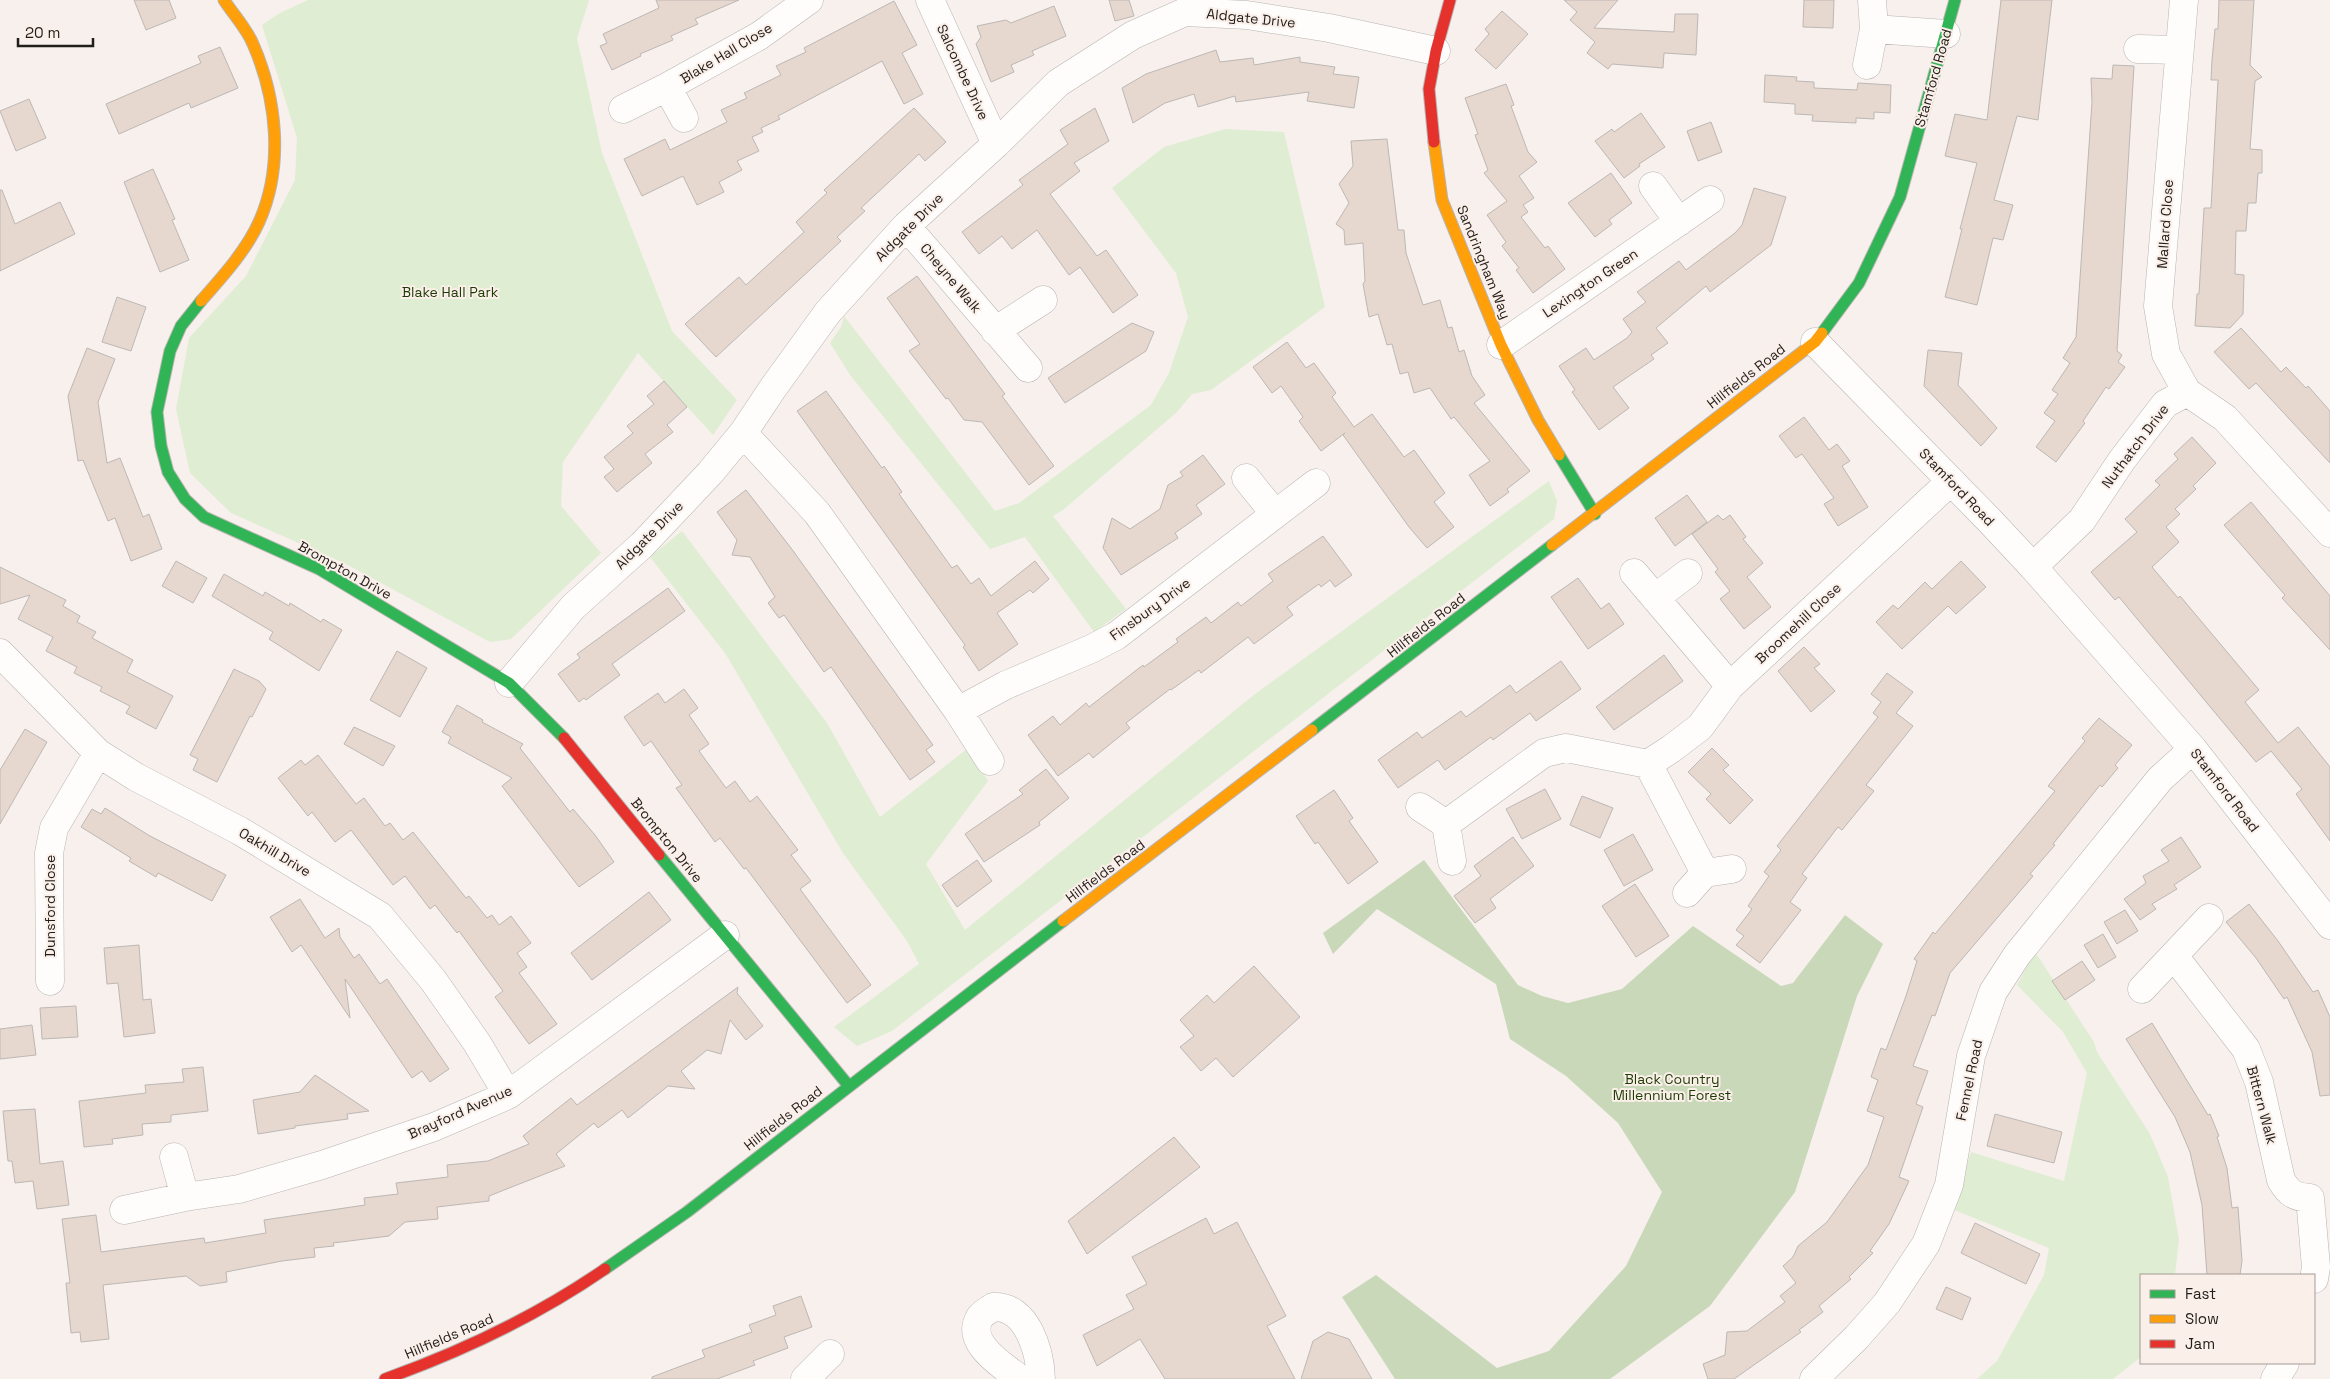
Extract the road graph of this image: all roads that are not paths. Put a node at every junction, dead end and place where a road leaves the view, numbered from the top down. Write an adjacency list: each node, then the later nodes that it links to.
1 (224, 0): 41 (street, Brompton Drive)
2 (808, 0): 15 (street, Blake Hall Close)
3 (930, 0): 18 (street, Salcombe Drive)
4 (1450, 0): 13 (street, Sandringham Way)
5 (1872, 0): 9 (street)
6 (1955, 0): 10 (street, Stamford Road)
7 (2184, 0): 12 (street, Mallard Close)
8 (1185, 6): 13 (street, Aldgate Drive); 18 (street, Aldgate Drive)
9 (1874, 29): 10 (street); 14 (street)
10 (1946, 34): 25 (street, Stamford Road)
11 (2138, 49): 12 (street)
12 (2178, 50): 28 (street, Mallard Close)
13 (1436, 51): 26 (street, Sandringham Way)
14 (1867, 65)
15 (668, 87): 16 (street, Blake Hall Close); 17 (street, Blake Hall Close)
16 (623, 109)
17 (684, 118)
18 (996, 144): 22 (street, Aldgate Drive)
19 (1653, 186): 21 (street)
20 (1710, 200): 21 (street, Lexington Green)
21 (1679, 222): 26 (street, Lexington Green)
22 (906, 226): 24 (street, Cheyne Walk); 29 (street, Aldgate Drive)
23 (1043, 300): 24 (street)
24 (996, 331): 27 (street, Cheyne Walk)
25 (1815, 342): 31 (street, Stamford Road); 34 (street, Hillfields Road)
26 (1501, 344): 34 (street, Sandringham Way)
27 (1028, 368)
28 (2186, 392): 35 (street); 36 (street, Nuthatch Drive)
29 (743, 433): 41 (street, Aldgate Drive); 43 (street)
30 (1246, 478): 33 (street)
31 (1951, 481): 36 (street, Stamford Road); 42 (street, Broomehill Close)
32 (1316, 484): 33 (street, Finsbury Drive)
33 (1276, 514): 43 (street, Finsbury Drive)
34 (1595, 514): 60 (street, Hillfields Road)
35 (2330, 533)
36 (2033, 567): 44 (street, Stamford Road)
37 (1634, 573): 39 (street)
38 (1688, 573): 39 (street)
39 (1655, 598): 42 (street)
40 (0, 653): 45 (street, Oakhill Drive)
41 (509, 683): 56 (street, Brompton Drive)
42 (1730, 686): 47 (street, Broomehill Close)
43 (958, 711): 46 (street)
44 (2193, 750): 55 (street, Stamford Road); 73 (street, Fennel Road)
45 (98, 753): 58 (street, Dunsford Close); 61 (street, Oakhill Drive)
46 (990, 761)
47 (1648, 764): 49 (street); 52 (street)
48 (1420, 807): 49 (street)
49 (1446, 824): 50 (street)
50 (1452, 861)
51 (1732, 869): 52 (street)
52 (1705, 873): 53 (street)
53 (1686, 893)
54 (2209, 918): 57 (street)
55 (2330, 925)
56 (725, 935): 60 (street, Brompton Drive); 61 (street, Brayford Avenue)
57 (2174, 956): 59 (street); 64 (street, Bittern Walk)
58 (50, 982)
59 (2142, 989)
60 (848, 1085): 69 (street, Hillfields Road)
61 (508, 1095): 63 (street, Brayford Avenue)
62 (174, 1157): 63 (street)
63 (185, 1196): 65 (street, Brayford Avenue)
64 (2320, 1197): 66 (street, Bittern Walk)
65 (124, 1210)
66 (2315, 1274)
67 (830, 1354): 70 (street)
68 (2284, 1364): 74 (street)
69 (385, 1379)
70 (806, 1379)
71 (1020, 1379): 72 (street)
72 (1041, 1379)
73 (1814, 1379)
74 (2275, 1379)

